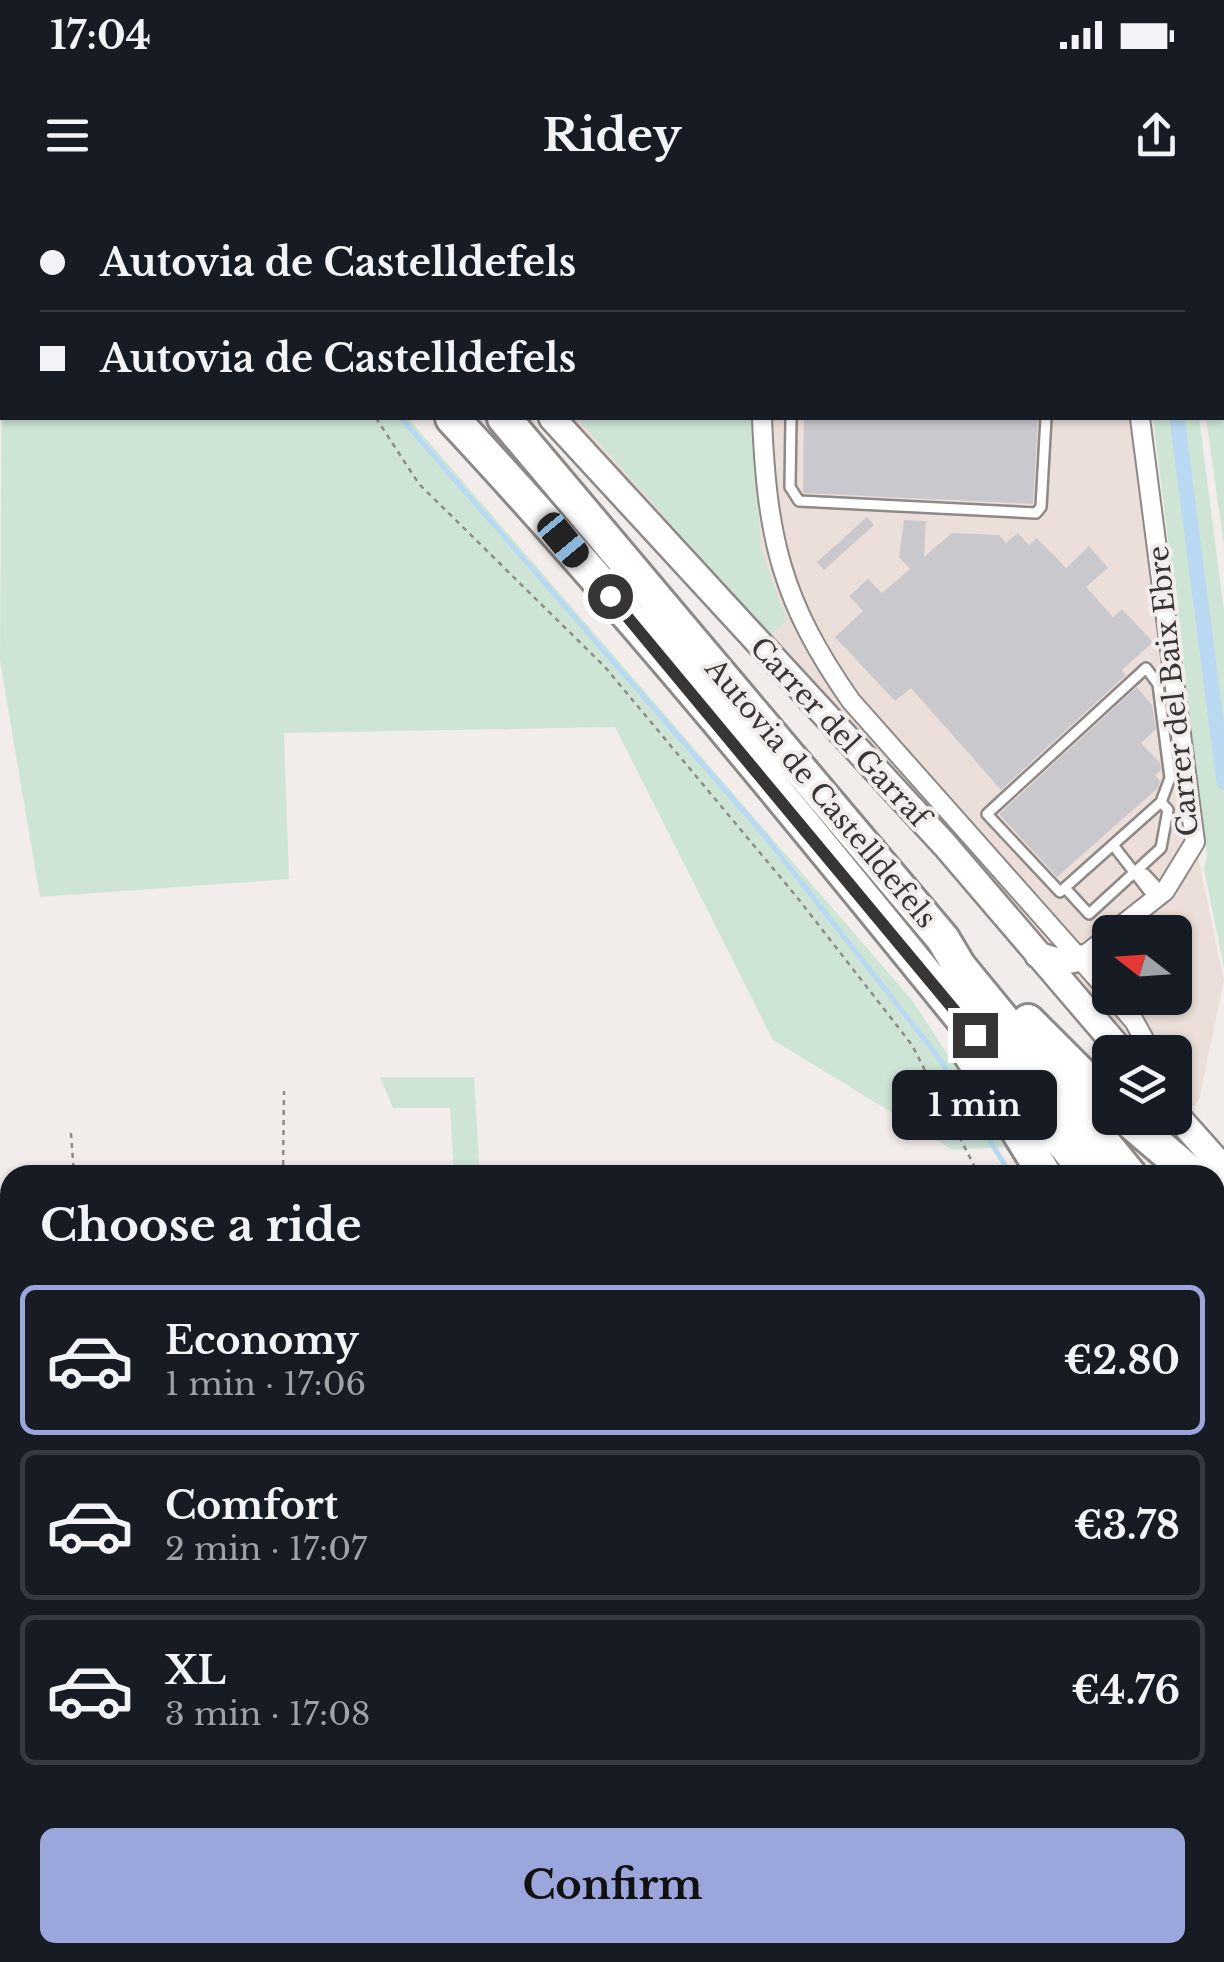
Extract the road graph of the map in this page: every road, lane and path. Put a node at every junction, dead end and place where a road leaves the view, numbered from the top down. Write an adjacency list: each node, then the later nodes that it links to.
1 (377, 420): 29 (path)
2 (454, 420): 20 (highway, Autovia de Castelldefels)
3 (506, 420): 15 (highway, Autovia de Castelldefels)
4 (554, 420): 17 (main road, Carrer del Garraf)
5 (762, 420): 18 (street)
6 (791, 420): 7 (lane)
7 (1046, 420)
8 (1140, 420): 13 (street, Carrer del Baix Ebre)
9 (1161, 802): 10 (lane); 11 (lane); 12 (lane)
10 (1113, 845): 11 (lane); 12 (lane)
11 (1136, 872): 12 (lane); 13 (lane)
12 (1064, 888)
13 (1159, 896): 14 (street, Carrer del Baix Ebre)
14 (1136, 915)
15 (943, 939): 22 (highway); 32 (highway, Autovia de Castelldefels)
16 (1092, 949): 18 (street, Carrer del Baix Ebre)
17 (1037, 954): 18 (main road); 21 (main road, Carrer del Garraf)
18 (1080, 958): 19 (street)
19 (1092, 972)
20 (945, 994): 30 (highway); 31 (highway, Autovia de Castelldefels)
21 (1107, 1035)
22 (1092, 1084)
23 (284, 1091): 28 (path)
24 (72, 1133): 27 (path)
25 (1192, 1133): 34 (main road)
26 (1146, 1135): 33 (highway)
27 (74, 1165)
28 (282, 1165)
29 (973, 1165)
30 (1039, 1165)
31 (1081, 1165)
32 (1122, 1165)
33 (1180, 1165)
34 (1221, 1165)

